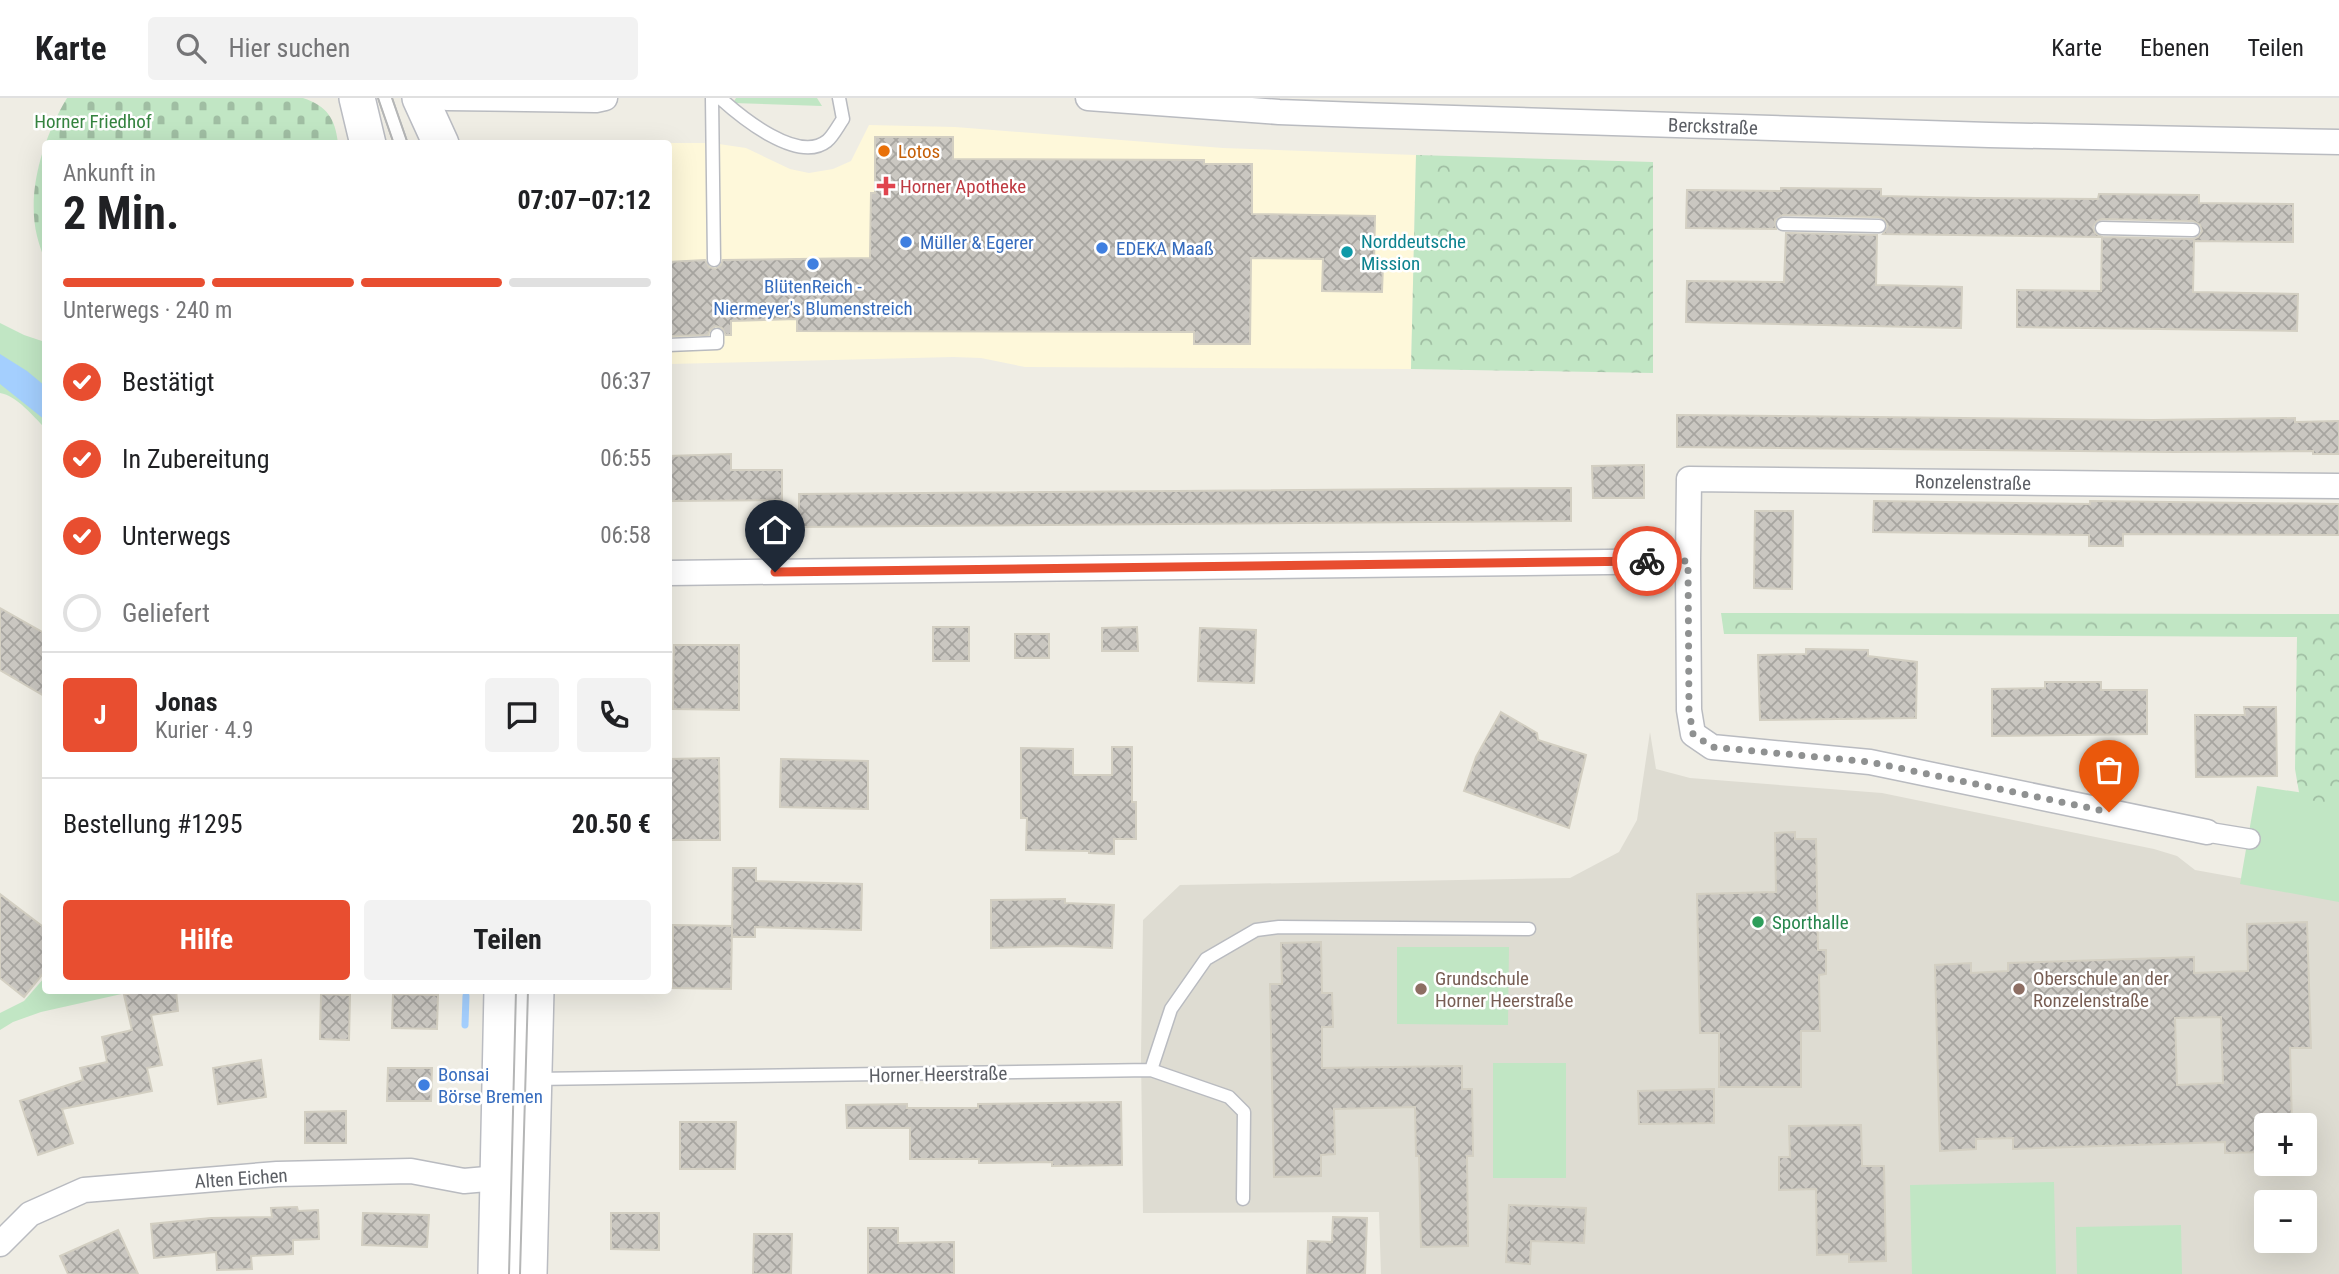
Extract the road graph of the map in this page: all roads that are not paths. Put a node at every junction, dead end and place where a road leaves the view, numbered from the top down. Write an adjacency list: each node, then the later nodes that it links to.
1 (357, 98): 10 (main road)
2 (385, 98): 11 (lane)
3 (420, 98): 12 (main road)
4 (447, 98): 5 (street)
5 (605, 98)
6 (712, 98): 18 (lane)
7 (720, 98): 8 (lane)
8 (839, 98)
9 (1088, 98): 13 (street, Berckstraße)
10 (367, 140)
11 (400, 140)
12 (439, 140)
13 (2339, 142)
14 (1783, 224): 15 (lane)
15 (1879, 226)
16 (2102, 228): 17 (lane)
17 (2193, 230)
18 (714, 260)
19 (717, 335): 20 (lane)
20 (672, 345)
21 (2339, 486): 22 (street, Ronzelenstraße)
22 (1688, 561): 23 (street); 24 (street, Ronzelenstraße)
23 (672, 573)
24 (2207, 832): 25 (street, Ronzelenstraße)
25 (2250, 839)
26 (1529, 929): 29 (lane)
27 (502, 994): 31 (main road)
28 (536, 994): 30 (main road)
29 (1152, 1070): 30 (lane, Horner Heerstraße); 32 (lane, Horner Heerstraße)
30 (534, 1079): 35 (main road)
31 (498, 1178): 33 (street, Alten Eichen); 34 (main road)
32 (1243, 1199)
33 (0, 1244)
34 (496, 1274)
35 (529, 1274)

